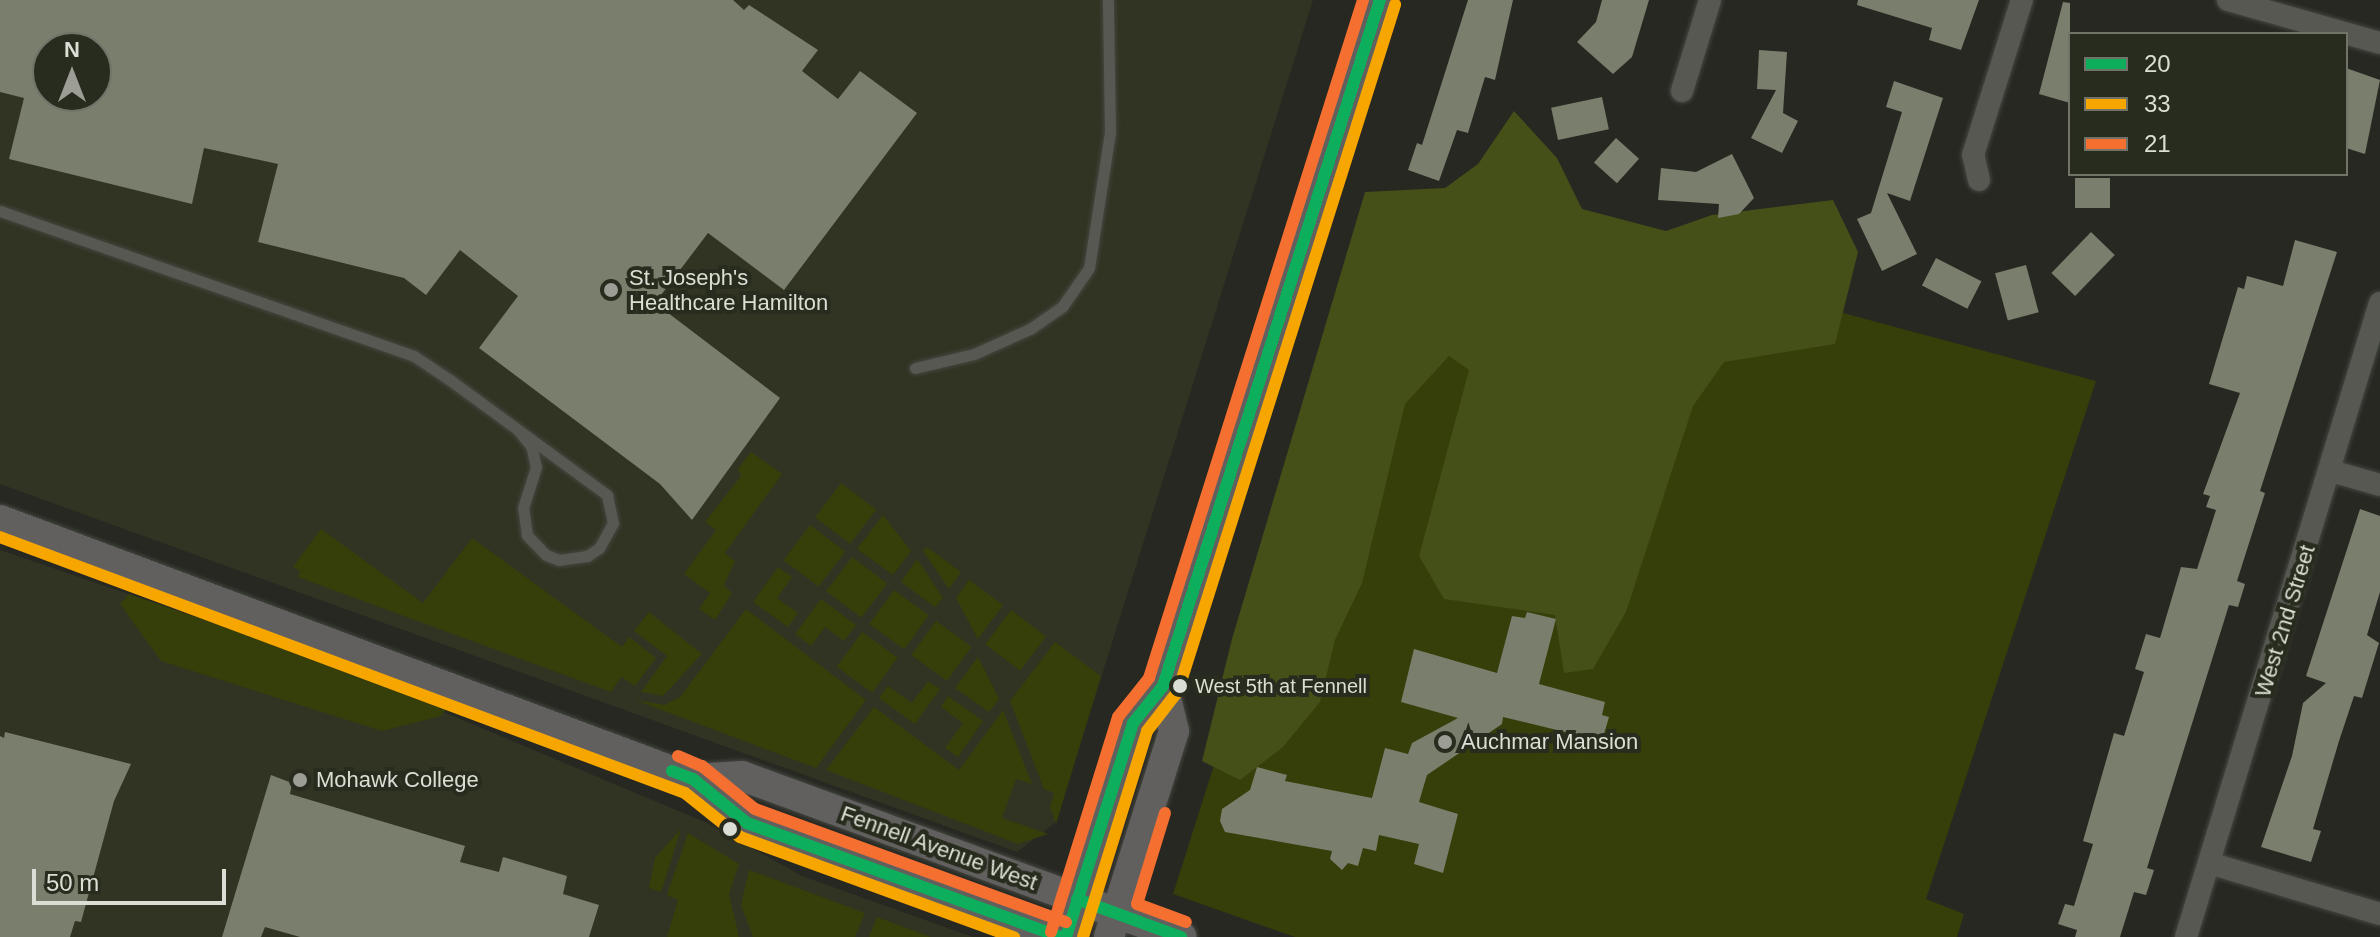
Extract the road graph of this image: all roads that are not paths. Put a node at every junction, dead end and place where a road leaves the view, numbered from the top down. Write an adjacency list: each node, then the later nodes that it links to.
1 (1108, 0): 13 (lane)
2 (1380, 0): 18 (main road)
3 (1710, 0): 9 (street)
4 (2022, 0): 10 (street)
5 (2228, 0): 6 (street)
6 (2341, 32)
7 (2348, 34): 8 (street)
8 (2380, 43)
9 (1682, 91)
10 (1979, 180)
11 (0, 211): 14 (lane)
12 (2380, 303): 15 (street, West 2nd Street)
13 (915, 368)
14 (518, 430): 14 (lane)
15 (2331, 471): 16 (street); 20 (street, West 2nd Street)
16 (2380, 485)
17 (0, 520): 19 (main road, Fennell Avenue West)
18 (1163, 686): 21 (main road); 23 (main road)
19 (693, 779): 21 (main road, Fennell Avenue West); 24 (main road, Fennell Avenue West)
20 (2209, 863): 22 (street); 26 (street, West 2nd Street)
21 (1077, 899): 23 (main road, Fennell Avenue West); 24 (main road)
22 (2380, 914)
23 (1113, 925): 25 (main road, Fennell Avenue West)
24 (1064, 937)
25 (1181, 937)
26 (2186, 937)

